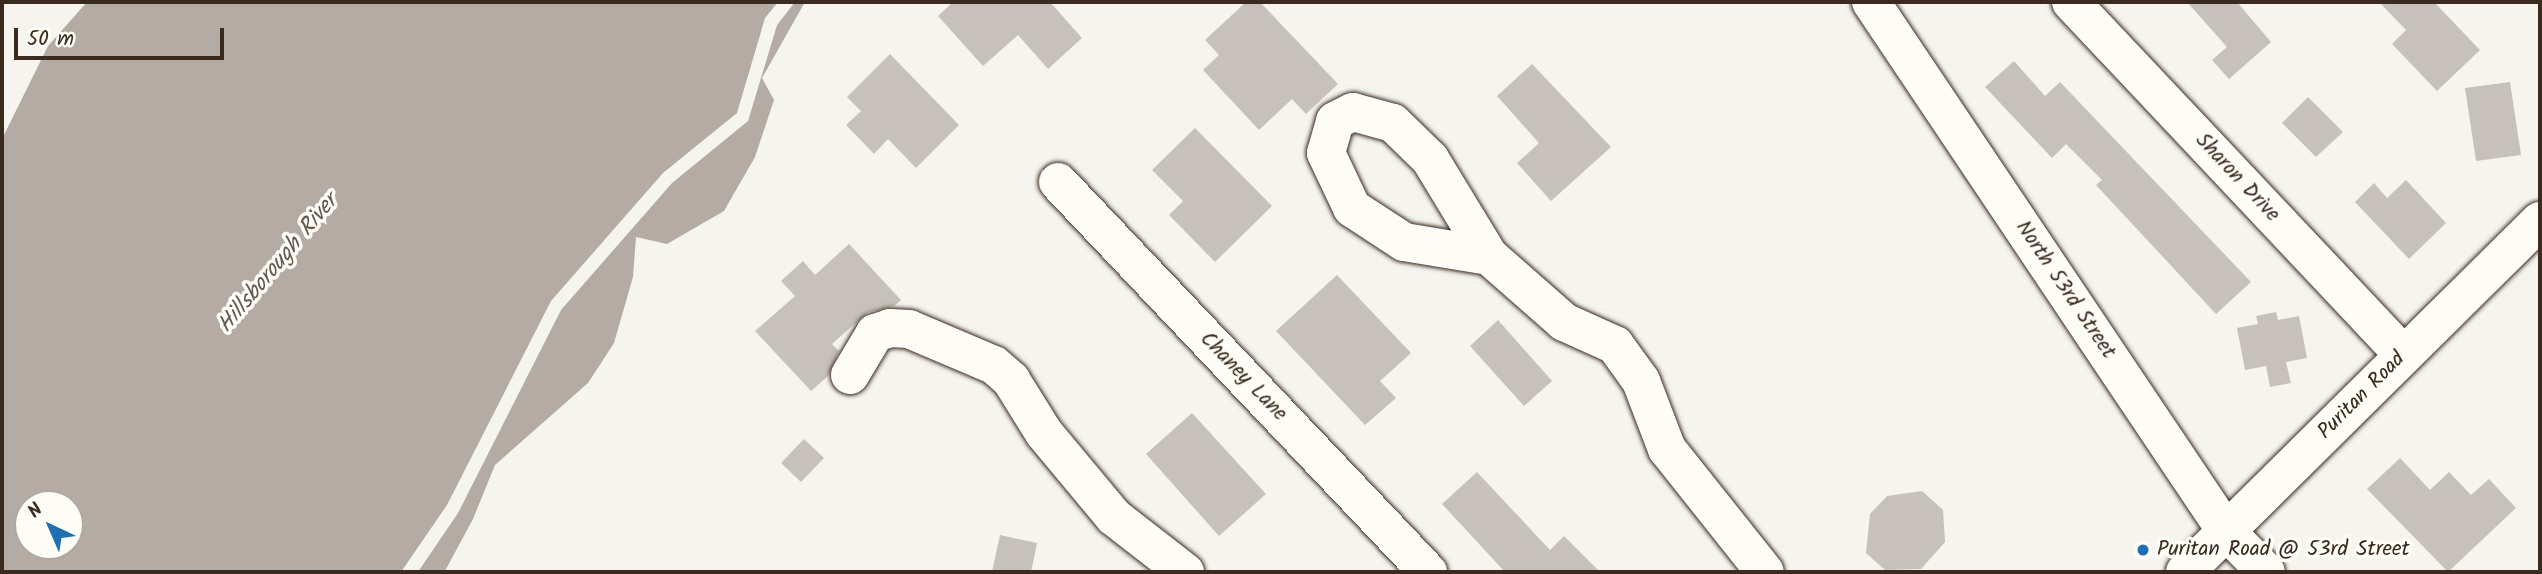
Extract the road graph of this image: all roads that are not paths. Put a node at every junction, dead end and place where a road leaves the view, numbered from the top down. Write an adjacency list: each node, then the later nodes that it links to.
1 (1871, 2): 8 (street, North 53rd Street)
2 (2071, 2): 6 (street, Sharon Drive)
3 (1058, 182): 10 (street, Chaney Lane)
4 (2540, 221): 6 (street, Puritan Road)
5 (1489, 256): 11 (street)
6 (2403, 354): 8 (street, Puritan Road)
7 (850, 375): 9 (street)
8 (2226, 531): 12 (street, Puritan Road); 13 (street, North 53rd Street)
9 (1185, 572)
10 (1428, 572)
11 (1765, 572)
12 (2185, 572)
13 (2266, 572)

